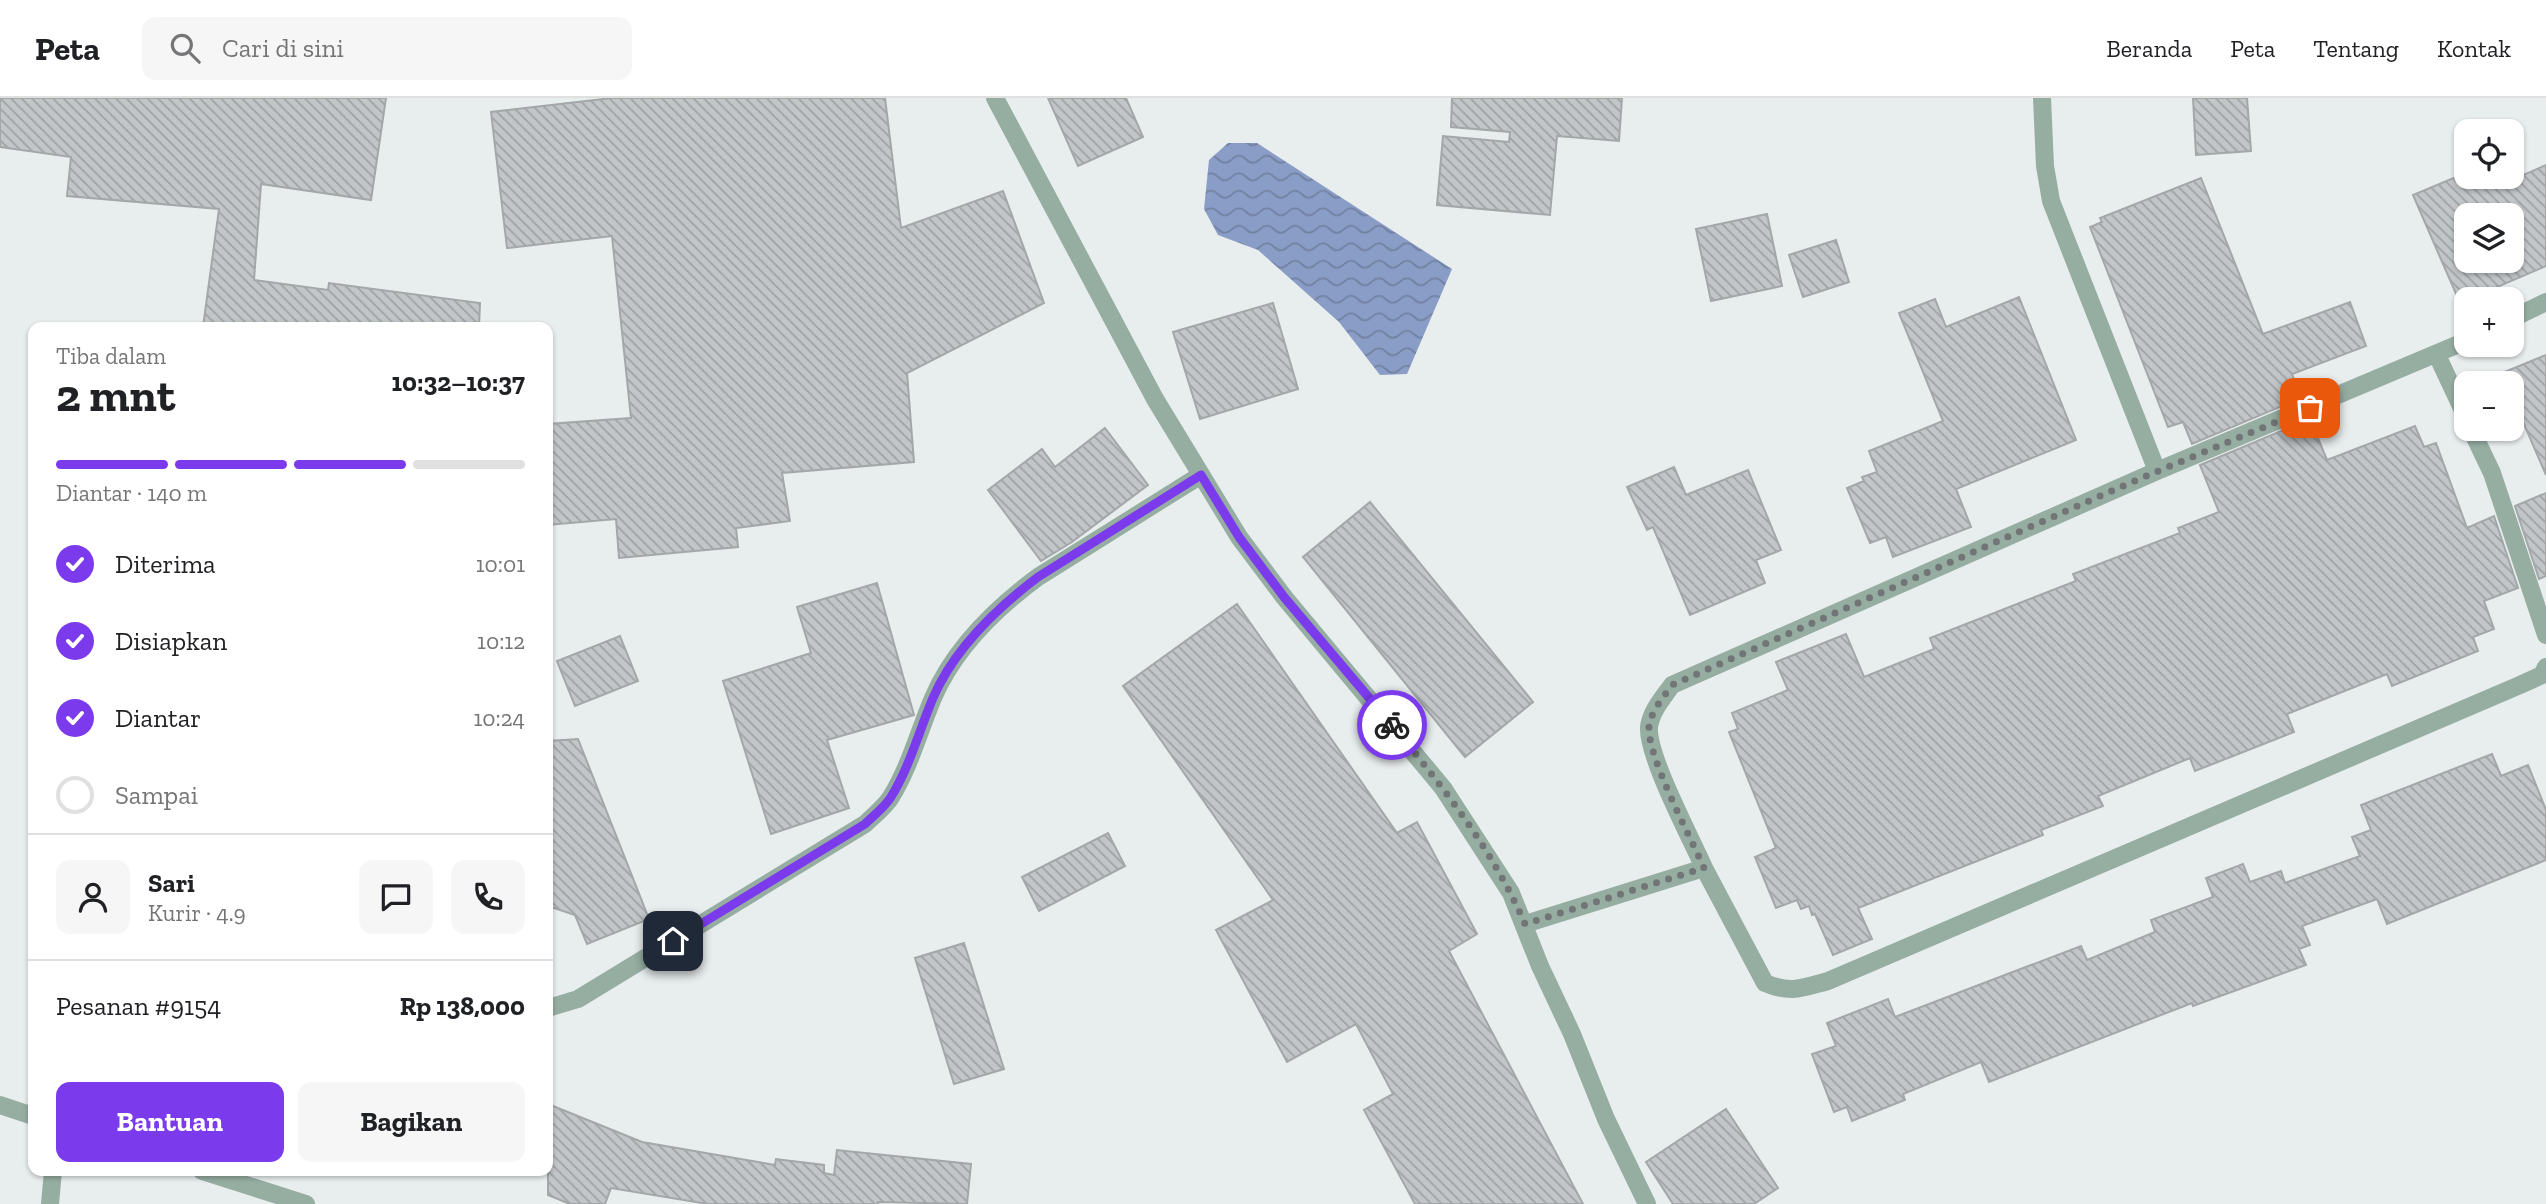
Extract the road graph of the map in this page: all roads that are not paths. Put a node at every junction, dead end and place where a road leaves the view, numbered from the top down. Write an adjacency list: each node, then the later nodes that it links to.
1 (995, 98): 10 (street)
2 (2042, 98): 9 (street)
3 (2546, 303): 4 (street)
4 (2524, 313)
5 (2454, 347): 6 (street)
6 (2437, 355): 7 (street); 9 (street)
7 (2454, 391)
8 (2477, 441): 11 (street)
9 (2157, 471): 13 (street)
10 (1201, 475): 14 (street); 15 (street)
11 (2546, 635)
12 (2546, 667): 13 (street)
13 (1704, 868): 14 (street)
14 (1525, 924): 22 (street)
15 (553, 1006)
16 (0, 1105): 17 (street)
17 (28, 1114)
18 (53, 1176): 20 (street)
19 (218, 1176): 21 (street)
20 (50, 1204)
21 (306, 1204)
22 (1647, 1204)

